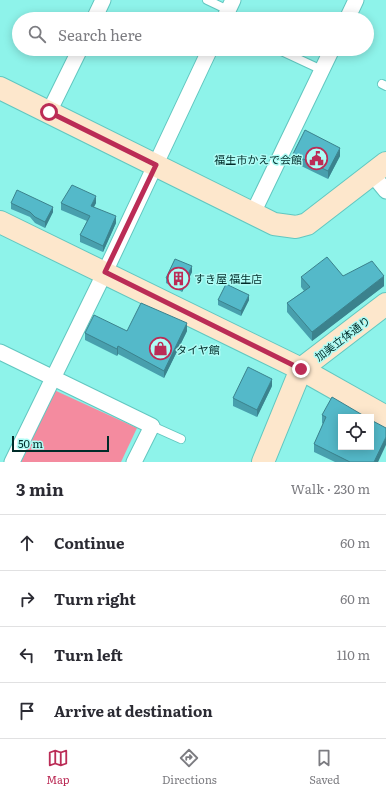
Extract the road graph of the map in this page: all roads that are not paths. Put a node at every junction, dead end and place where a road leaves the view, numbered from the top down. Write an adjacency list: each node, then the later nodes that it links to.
1 (103, 0): 5 (street)
2 (207, 0): 4 (lane)
3 (356, 0): 6 (street)
4 (229, 10)
5 (97, 12)
6 (350, 12)
7 (77, 56): 13 (street)
8 (207, 56): 14 (street)
9 (292, 56): 11 (lane)
10 (329, 56): 11 (street)
11 (322, 70): 17 (street)
12 (0, 88): 13 (street)
13 (49, 112): 14 (street)
14 (156, 165): 17 (street); 19 (street)
15 (379, 169): 16 (street); 17 (street)
16 (386, 191)
17 (253, 213)
18 (0, 222): 19 (street)
19 (105, 272): 22 (street); 23 (street)
20 (386, 304): 22 (street, 加美立体通り)
21 (0, 352): 23 (street)
22 (301, 369): 24 (street); 29 (street)
23 (53, 378): 25 (street); 27 (street)
24 (386, 417)
25 (152, 426): 26 (lane); 28 (street)
26 (181, 439)
27 (12, 462)
28 (134, 462)
29 (263, 462)

